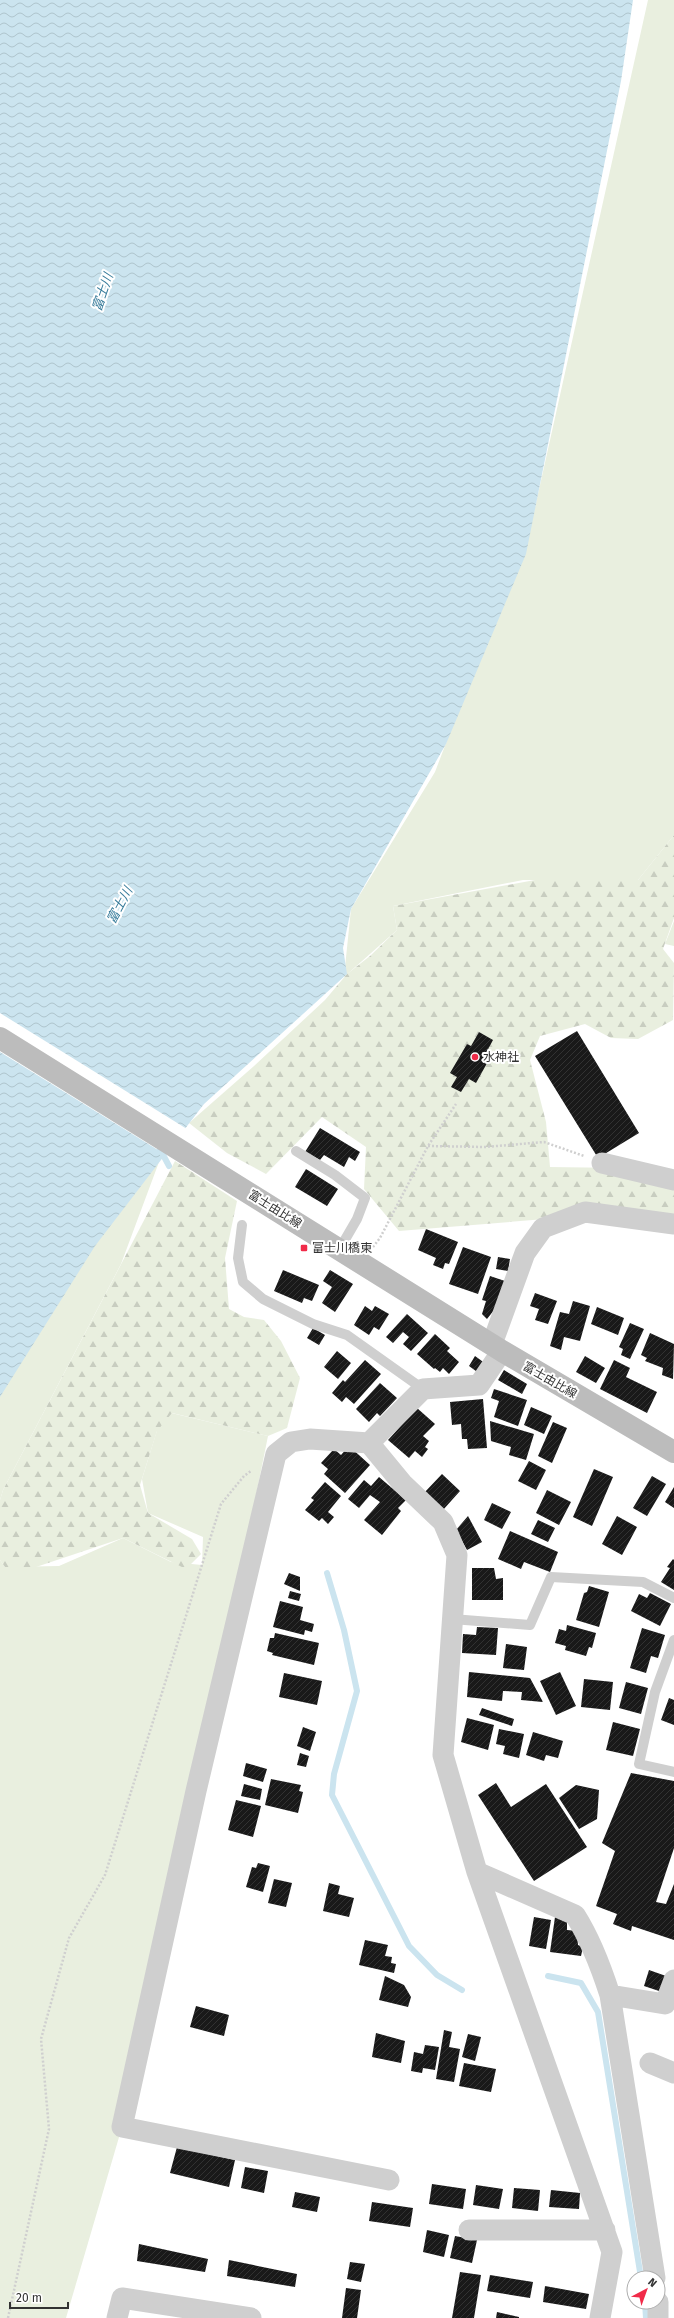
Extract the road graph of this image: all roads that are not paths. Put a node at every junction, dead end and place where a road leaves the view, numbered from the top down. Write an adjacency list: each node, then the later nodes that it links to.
1 (0, 1038): 7 (main road, 富士由比線)
2 (296, 1150): 7 (lane)
3 (602, 1163): 4 (street)
4 (674, 1180)
5 (674, 1224): 8 (street)
6 (242, 1225): 9 (lane)
7 (339, 1250): 8 (main road, 富士由比線)
8 (497, 1348): 9 (street); 11 (main road, 富士由比線)
9 (423, 1389): 10 (street)
10 (369, 1443): 13 (street); 22 (street)
11 (674, 1452)
12 (674, 1598): 13 (lane)
13 (452, 1619): 16 (street)
14 (674, 1640): 15 (lane)
15 (674, 1772)
16 (477, 1872): 18 (street); 24 (street)
17 (674, 1980): 19 (street)
18 (610, 1995): 19 (street); 25 (street)
19 (669, 2006)
20 (650, 2063): 21 (street)
21 (674, 2073)
22 (389, 2180)
23 (469, 2230): 24 (street)
24 (605, 2230): 28 (street)
25 (654, 2270)
26 (117, 2318): 27 (street)
27 (251, 2318)
28 (600, 2318)

